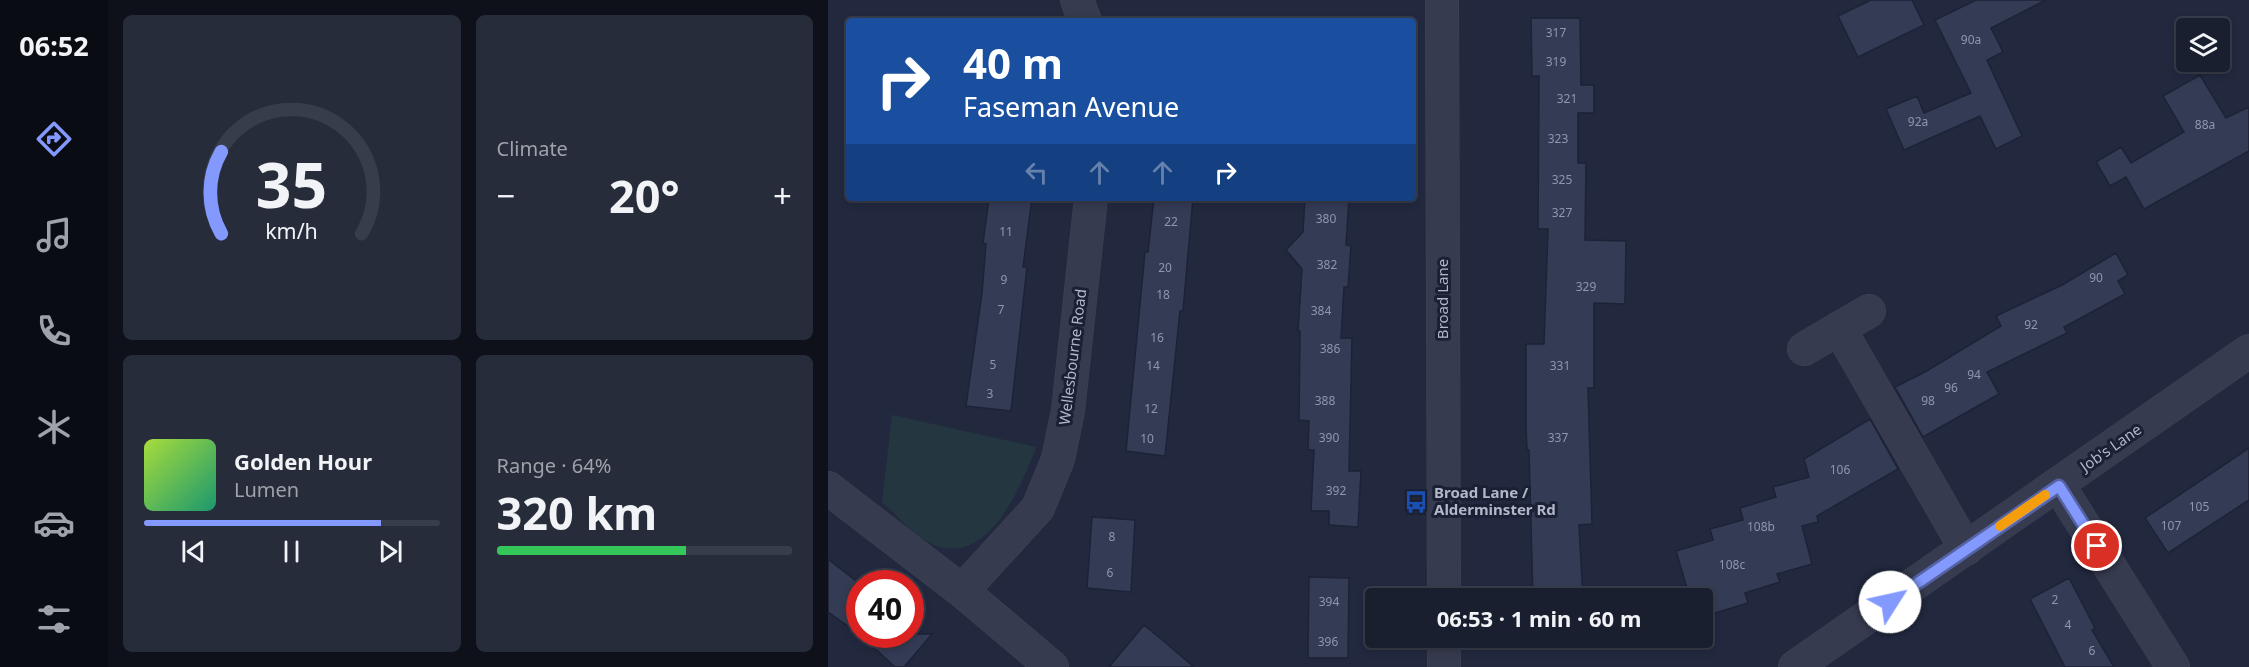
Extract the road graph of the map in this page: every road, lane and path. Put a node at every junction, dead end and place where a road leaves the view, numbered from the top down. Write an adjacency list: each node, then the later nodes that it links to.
1 (1077, 0): 3 (street)
2 (1442, 0): 12 (street, Broad Lane)
3 (1084, 18)
4 (1091, 201): 13 (street, Wellesbourne Road)
5 (1869, 311): 6 (street)
6 (1839, 328): 7 (street); 11 (street)
7 (1804, 349)
8 (2249, 351): 9 (street, Job's Lane)
9 (2059, 486): 11 (street, Job's Lane); 18 (street)
10 (828, 488): 13 (street)
11 (1966, 549): 17 (street, Job's Lane)
12 (1444, 588)
13 (963, 591): 15 (street)
14 (1444, 648): 16 (street)
15 (1052, 667)
16 (1444, 667)
17 (1795, 667)
18 (2173, 667)

